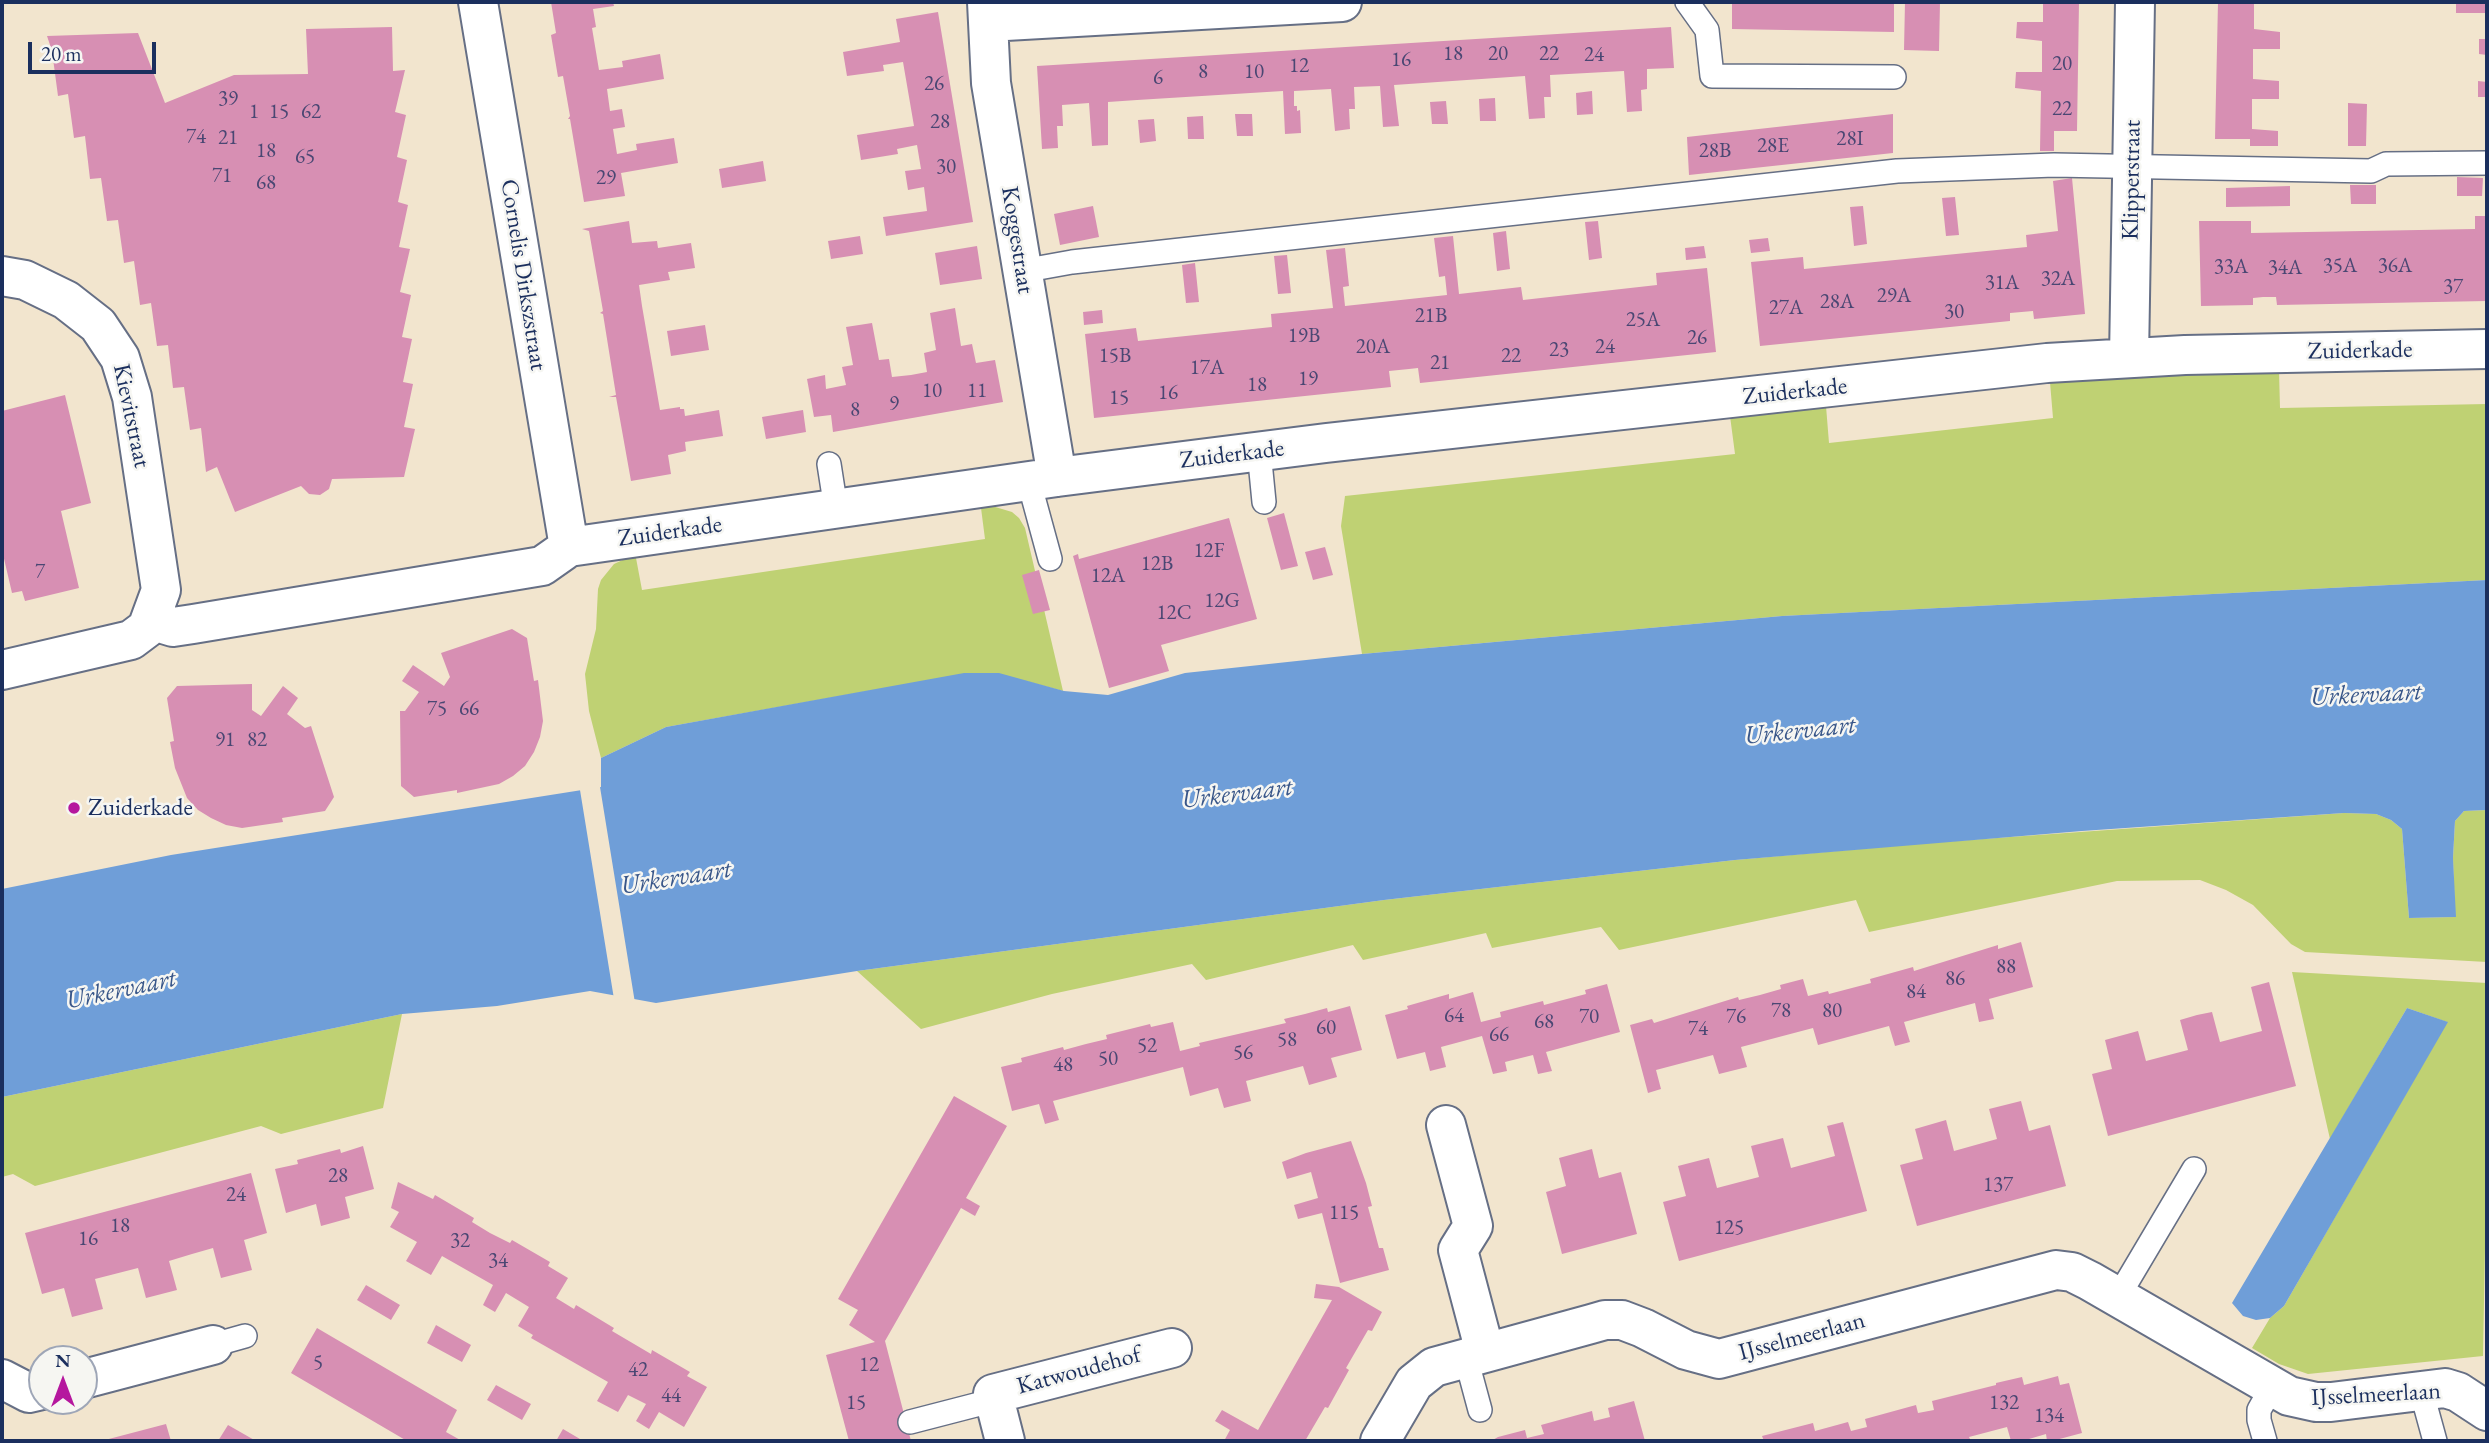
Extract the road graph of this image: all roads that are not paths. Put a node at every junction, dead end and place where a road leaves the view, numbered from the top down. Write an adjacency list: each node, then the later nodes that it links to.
1 (478, 2): 18 (street, Cornelis Dirkszstraat)
2 (1342, 2): 5 (street)
3 (1688, 2): 6 (lane)
4 (2135, 2): 8 (street, Klipperstraat)
5 (988, 12): 9 (street, Koggestraat)
6 (1894, 77)
7 (2487, 163): 8 (lane)
8 (2132, 166): 9 (lane); 12 (street, Klipperstraat)
9 (1022, 271): 15 (street, Koggestraat)
10 (2, 276): 20 (street, Kievitstraat)
11 (2487, 349): 12 (street, Zuiderkade)
12 (2129, 358): 13 (street, Zuiderkade)
13 (1259, 451): 15 (street, Zuiderkade); 16 (lane)
14 (829, 464): 17 (lane)
15 (1043, 480): 17 (street, Zuiderkade); 19 (lane)
16 (1264, 502)
17 (836, 509): 18 (street, Zuiderkade)
18 (569, 547): 20 (street, Zuiderkade)
19 (1050, 559)
20 (150, 620): 21 (street)
21 (2, 670)
22 (1446, 1125): 27 (street)
23 (2194, 1169): 24 (lane)
24 (2118, 1297): 27 (street, IJsselmeerlaan); 30 (street, IJsselmeerlaan)
25 (229, 1341): 28 (street)
26 (1172, 1348): 34 (street, Katwoudehof)
27 (1476, 1355): 35 (lane); 38 (street, IJsselmeerlaan)
28 (98, 1375)
29 (2, 1379): 32 (street)
30 (2272, 1387): 31 (street, IJsselmeerlaan); 39 (lane)
31 (2421, 1390): 33 (street, IJsselmeerlaan); 40 (lane)
32 (28, 1392)
33 (2482, 1396)
34 (995, 1400): 36 (lane); 37 (street, Katwoudehof)
35 (1480, 1410)
36 (910, 1422)
37 (1004, 1441)
38 (1380, 1441)
39 (2265, 1441)
40 (2435, 1441)

